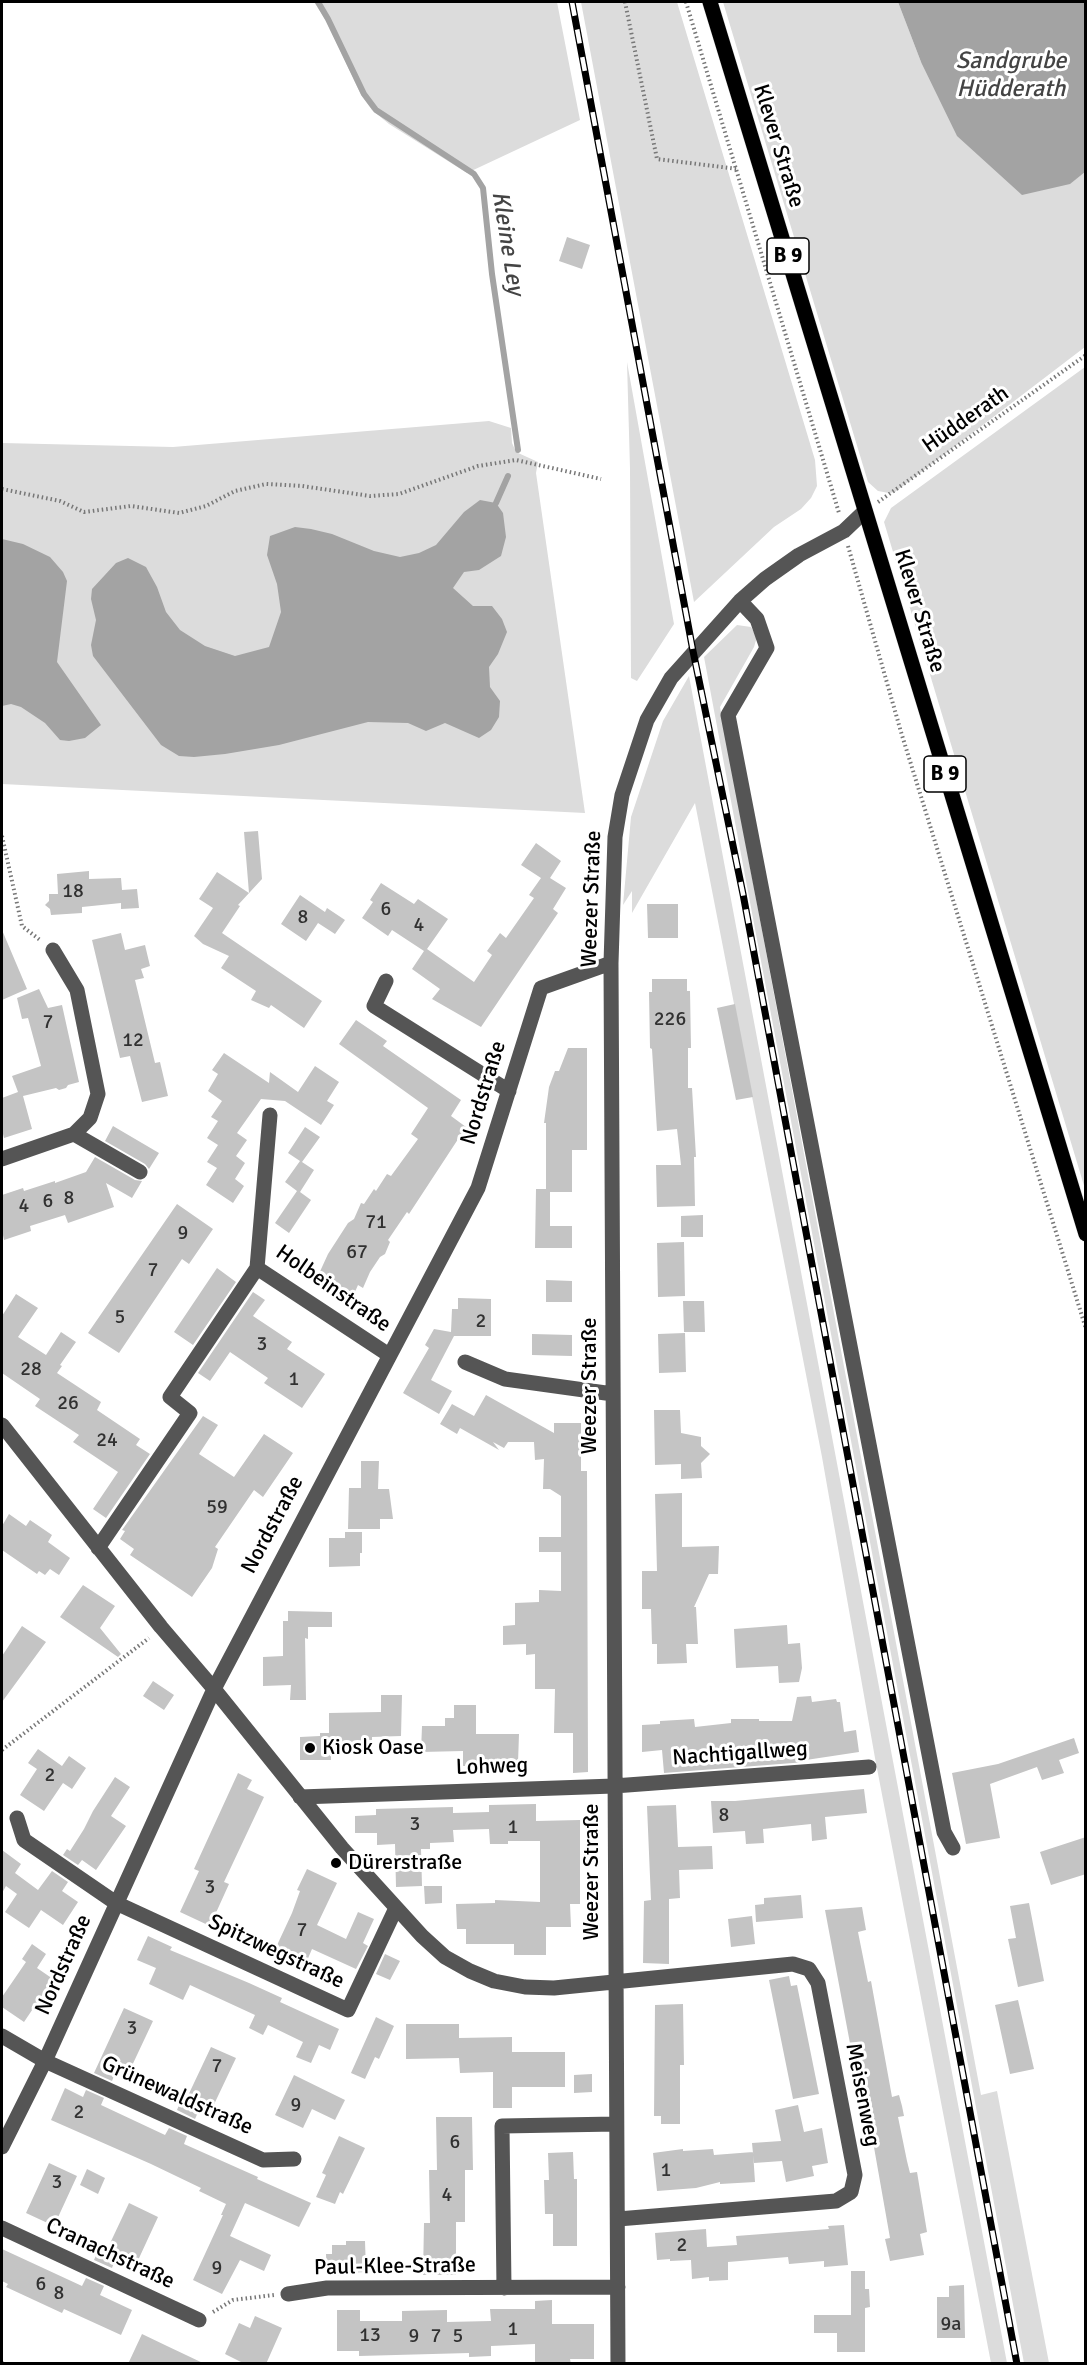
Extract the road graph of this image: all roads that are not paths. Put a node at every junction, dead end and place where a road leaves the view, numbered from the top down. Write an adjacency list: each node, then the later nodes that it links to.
1 (710, 2): 2 (main road, Klever Straße / B 9)
2 (865, 512): 3 (street, Weezer Straße); 12 (main road, Klever Straße / B 9)
3 (740, 600): 5 (street, Weezer Straße); 24 (street)
4 (52, 950): 9 (street)
5 (611, 963): 7 (street, Nordstraße); 16 (street, Weezer Straße)
6 (386, 981): 7 (street)
7 (509, 1091): 14 (street, Nordstraße)
8 (270, 1115): 13 (street, Holbeinstraße)
9 (74, 1134): 10 (street); 11 (street)
10 (2, 1159)
11 (140, 1172)
12 (1086, 1234)
13 (256, 1268): 14 (street, Holbeinstraße); 18 (street)
14 (389, 1355): 19 (street, Nordstraße)
15 (465, 1362): 16 (street)
16 (613, 1394): 21 (street, Weezer Straße)
17 (2, 1426): 18 (street)
18 (98, 1548): 19 (street)
19 (214, 1689): 22 (street); 25 (street, Nordstraße)
20 (869, 1767): 21 (street, Nachtigallweg)
21 (614, 1786): 22 (street, Lohweg); 27 (street, Weezer Straße)
22 (300, 1797): 26 (street)
23 (17, 1818): 25 (street, Spitzwegstraße)
24 (953, 1848)
25 (116, 1903): 26 (street, Spitzwegstraße); 29 (street, Nordstraße)
26 (396, 1908): 27 (street)
27 (615, 1983): 30 (street, Weezer Straße); 33 (street, Meisenweg)
28 (2, 2036): 29 (street, Grünewaldstraße)
29 (45, 2061): 31 (street, Nordstraße); 32 (street, Grünewaldstraße)
30 (616, 2124): 33 (street, Weezer Straße); 36 (street, Paul-Klee-Straße)
31 (2, 2147)
32 (294, 2159)
33 (618, 2219): 35 (street, Weezer Straße)
34 (2, 2228): 38 (street, Cranachstraße)
35 (618, 2287): 36 (street, Paul-Klee-Straße); 39 (street, Weezer Straße)
36 (504, 2288): 37 (street, Paul-Klee-Straße)
37 (288, 2294)
38 (199, 2320)
39 (618, 2364)

